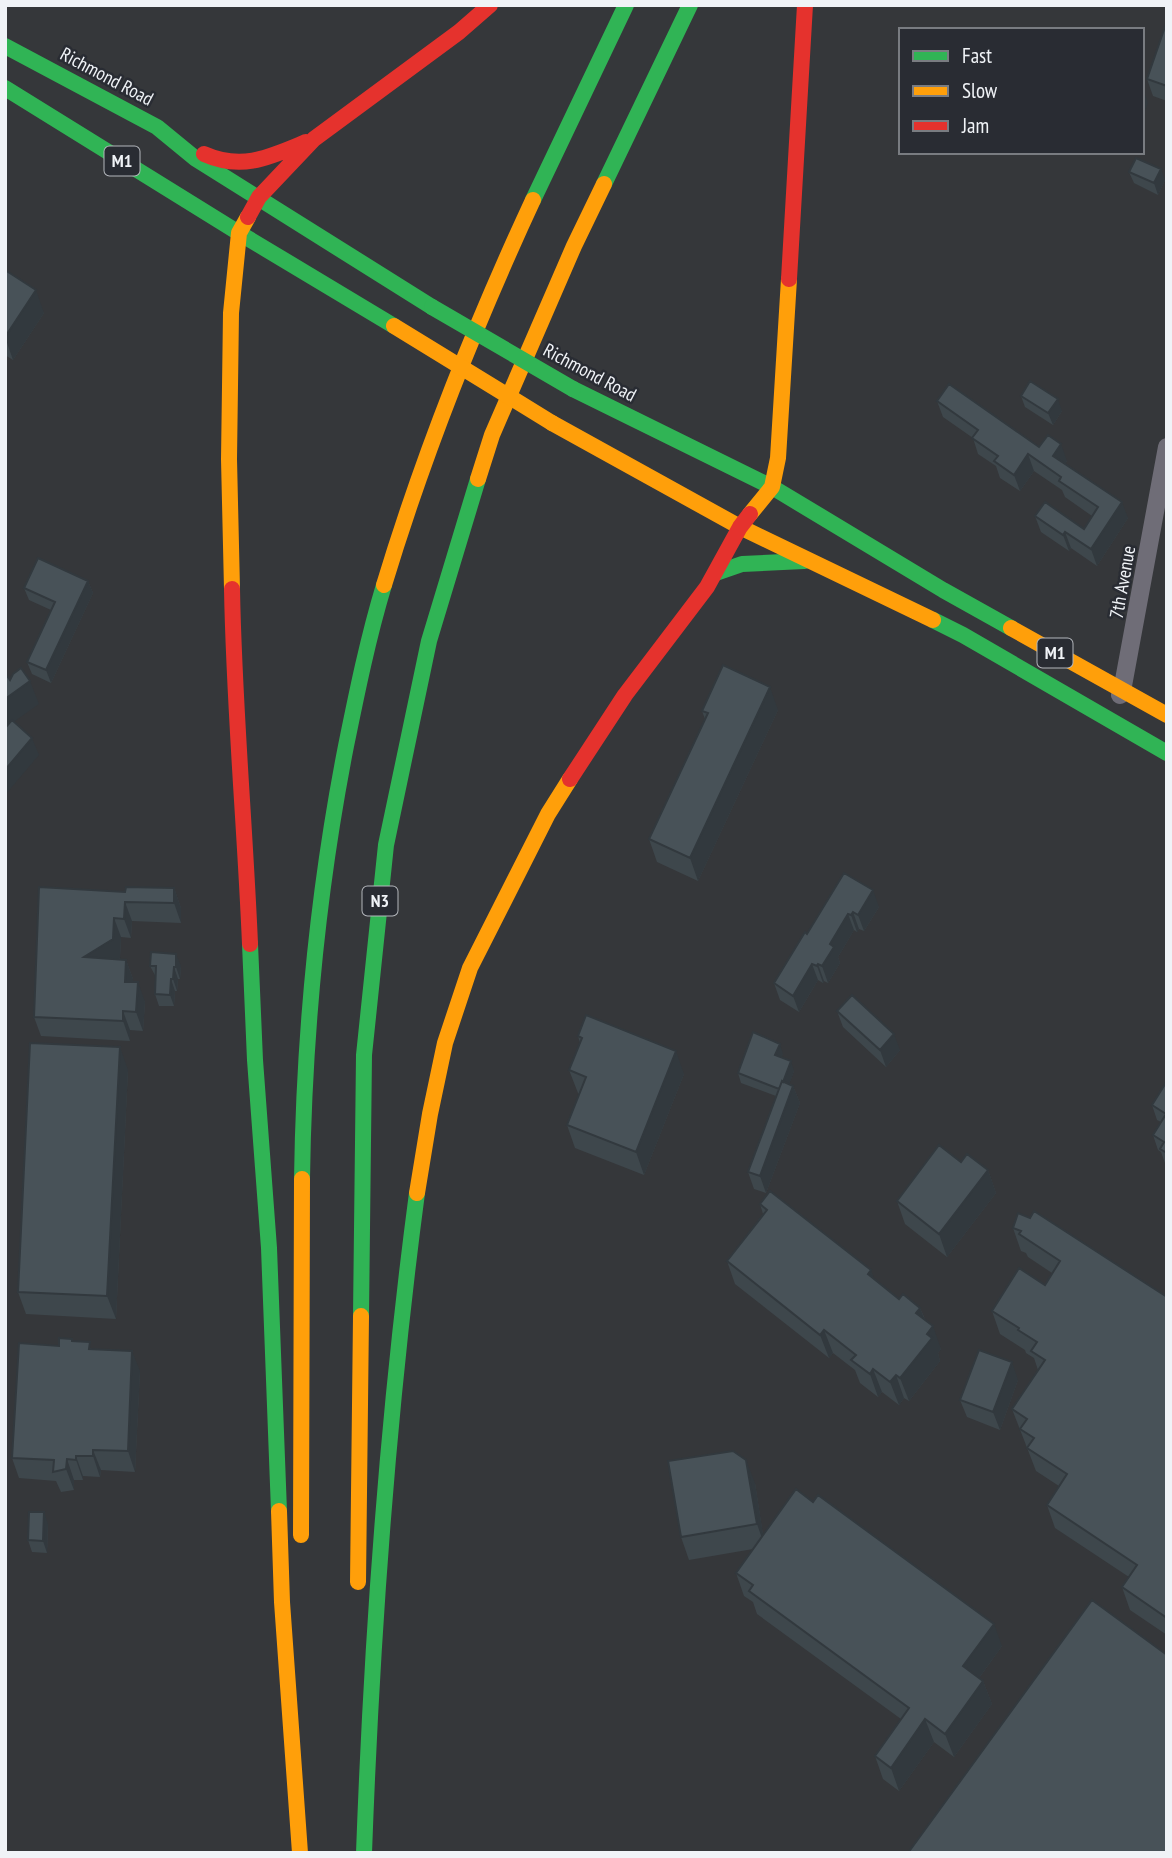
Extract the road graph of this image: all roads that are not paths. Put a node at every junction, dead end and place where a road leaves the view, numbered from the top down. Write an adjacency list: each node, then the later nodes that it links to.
1 (490, 5): 8 (highway)
2 (626, 5): 21 (highway)
3 (690, 5): 22 (highway, N3)
4 (805, 5): 12 (highway)
5 (5, 46): 7 (highway, Richmond Road / M1)
6 (5, 88): 10 (highway, M1)
7 (157, 127): 8 (highway); 9 (highway, Richmond Road / M1)
8 (314, 139): 9 (highway)
9 (259, 197): 10 (highway); 12 (highway, Richmond Road / M1, bridge)
10 (239, 233): 13 (highway, M1, bridge); 25 (highway)
11 (1167, 447): 14 (street, 7th Avenue)
12 (772, 487): 13 (highway); 17 (highway, Richmond Road / M1)
13 (740, 527): 15 (highway, M1); 16 (highway)
14 (1159, 535): 17 (street, 7th Avenue)
15 (807, 561): 16 (highway); 19 (highway, M1)
16 (716, 573): 26 (highway)
17 (1122, 691): 18 (highway, Richmond Road / M1); 19 (street, 7th Avenue)
18 (1167, 715)
19 (1105, 719): 20 (highway, M1)
20 (1167, 753)
21 (301, 1545)
22 (358, 1596)
23 (359, 1637): 26 (highway)
24 (301, 1643): 25 (highway)
25 (300, 1853)
26 (363, 1853)

